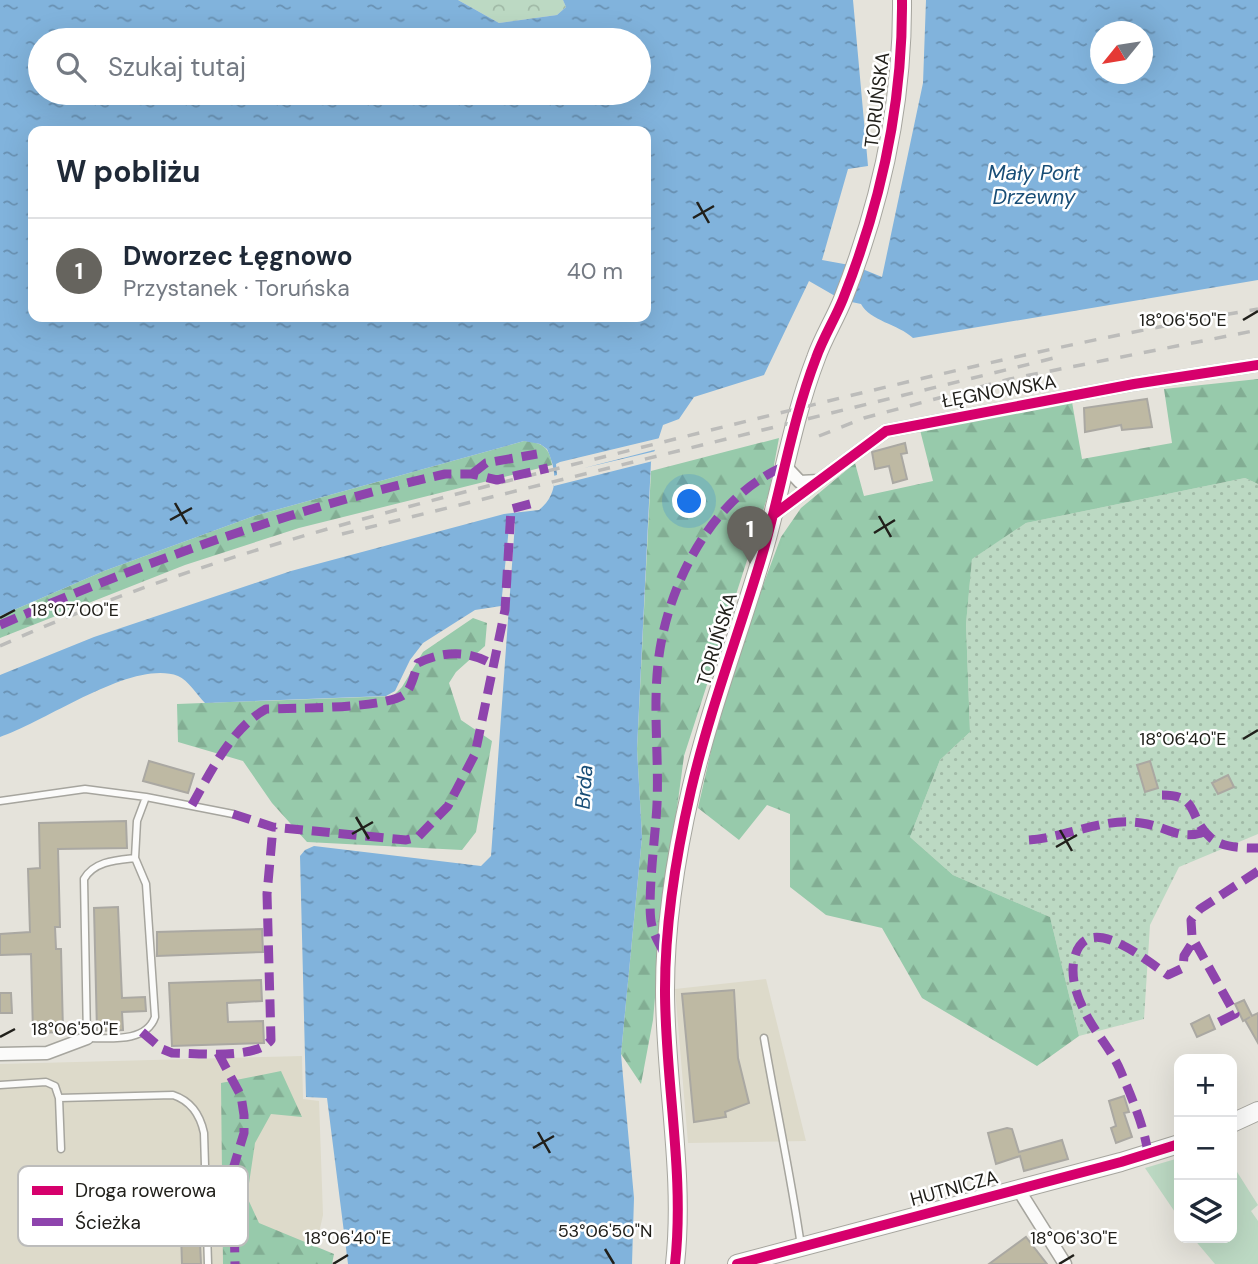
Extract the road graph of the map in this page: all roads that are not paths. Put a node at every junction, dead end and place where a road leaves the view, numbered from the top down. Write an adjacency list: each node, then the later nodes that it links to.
1 (902, 0): 3 (street, TORUŃSKA)
2 (1258, 365): 4 (street, ŁĘGNOWSKA)
3 (785, 466): 4 (street); 5 (street, TORUŃSKA)
4 (819, 481): 5 (street, ŁĘGNOWSKA)
5 (773, 515): 24 (street, TORUŃSKA)
6 (146, 797): 7 (lane); 8 (lane); 9 (lane)
7 (0, 802)
8 (233, 814)
9 (135, 858): 10 (lane); 10 (lane)
10 (87, 1038): 12 (street)
11 (764, 1038): 22 (lane)
12 (0, 1054)
13 (0, 1085): 14 (lane)
14 (59, 1098): 18 (lane); 19 (lane)
15 (1258, 1111): 16 (street)
16 (1237, 1121)
17 (1174, 1145): 20 (street, HUTNICZA)
18 (61, 1149)
19 (205, 1166)
20 (1018, 1189): 22 (street, HUTNICZA); 26 (street)
21 (207, 1246): 23 (lane)
22 (801, 1248): 25 (street, HUTNICZA)
23 (208, 1264)
24 (675, 1264)
25 (737, 1264)
26 (1065, 1264)

